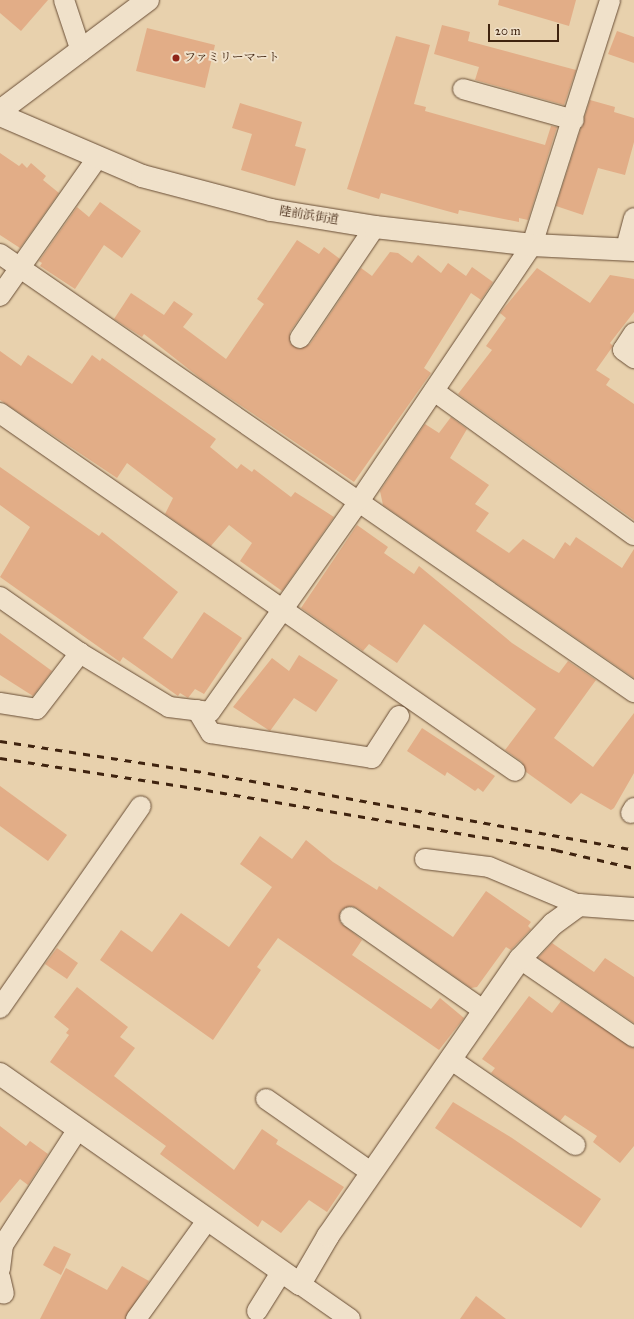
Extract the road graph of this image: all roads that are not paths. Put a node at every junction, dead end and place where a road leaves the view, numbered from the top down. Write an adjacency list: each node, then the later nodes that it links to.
1 (64, 0): 4 (street)
2 (148, 0): 4 (street)
3 (610, 0): 8 (street)
4 (81, 50): 6 (street)
5 (463, 89): 8 (street)
6 (0, 111)
7 (0, 115): 9 (street, 陸前浜街道)
8 (574, 120): 12 (street)
9 (98, 157): 11 (street, 陸前浜街道); 15 (street)
10 (634, 218): 13 (street)
11 (375, 227): 12 (street, 陸前浜街道); 18 (street)
12 (532, 244): 13 (street, 陸前浜街道); 20 (street)
13 (630, 249)
14 (0, 254): 15 (street)
15 (20, 268): 16 (street); 22 (street)
16 (0, 296)
17 (634, 333): 19 (street)
18 (300, 338)
19 (634, 358)
20 (434, 391): 22 (street); 23 (street)
21 (0, 413): 25 (street)
22 (360, 500): 25 (street); 27 (street)
23 (634, 535)
24 (0, 597): 26 (street)
25 (282, 609): 29 (street); 31 (street)
26 (80, 654): 28 (street); 29 (street)
27 (634, 692)
28 (0, 703)
29 (198, 710): 30 (street)
30 (399, 716)
31 (515, 772)
32 (141, 806): 38 (street)
33 (425, 859): 34 (street)
34 (580, 905): 35 (street); 37 (street)
35 (634, 909)
36 (350, 917): 39 (street)
37 (520, 959): 39 (street); 40 (street)
38 (0, 1008)
39 (484, 1011): 41 (street)
40 (634, 1036)
41 (450, 1059): 45 (street); 46 (street)
42 (0, 1074): 44 (street)
43 (266, 1099): 46 (street)
44 (78, 1129): 47 (street); 48 (street)
45 (575, 1145)
46 (372, 1173): 51 (street)
47 (208, 1219): 50 (street); 54 (street)
48 (5, 1234): 49 (street)
49 (0, 1269)
50 (282, 1271): 51 (street); 52 (street)
51 (300, 1284): 53 (street)
52 (256, 1311)
53 (324, 1312): 55 (street)
54 (136, 1319)
55 (350, 1319)

